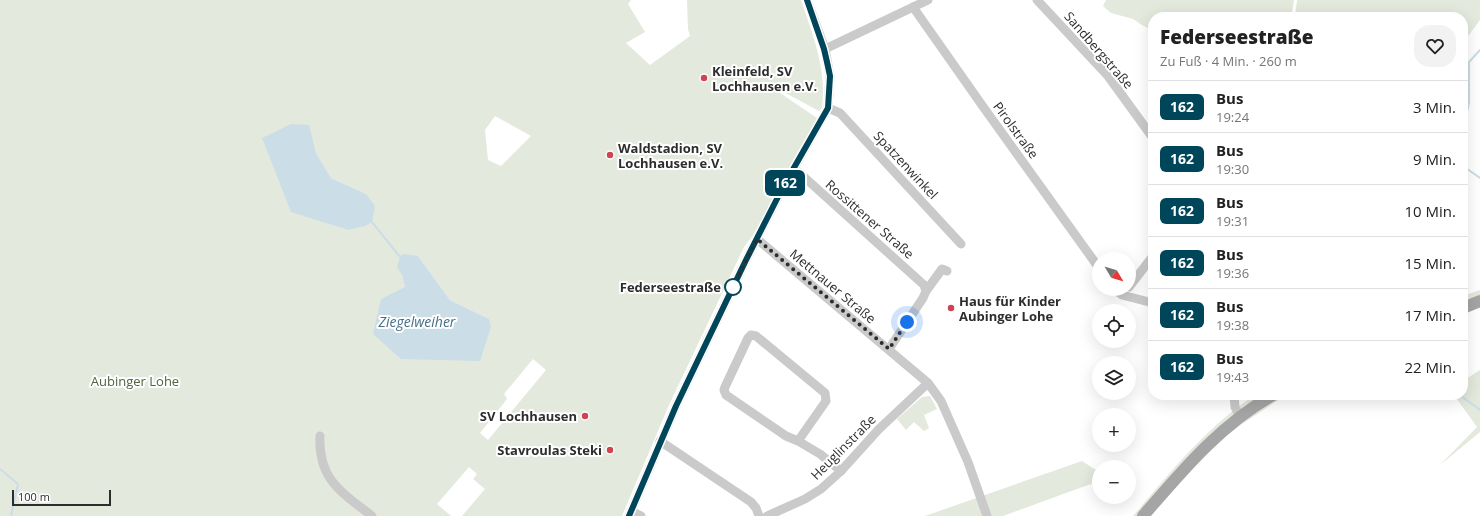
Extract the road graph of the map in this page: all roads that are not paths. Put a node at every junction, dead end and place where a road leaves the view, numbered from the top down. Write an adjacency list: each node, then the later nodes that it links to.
1 (807, 0): 5 (street)
2 (928, 0): 4 (street)
3 (1037, 0): 7 (street, Sandbergstraße)
4 (913, 7): 5 (street); 11 (street, Pirolstraße)
5 (824, 49): 6 (street)
6 (828, 108): 8 (street); 10 (street, Spatzenwinkel)
7 (1148, 131)
8 (794, 168): 9 (street); 15 (street, Rossittener Straße)
9 (757, 239): 20 (street, Mettnauer Straße); 26 (street)
10 (961, 244)
11 (1092, 258)
12 (1148, 262): 14 (street)
13 (946, 271): 15 (street)
14 (1136, 277)
15 (926, 291): 20 (street)
16 (1136, 295): 17 (street)
17 (1148, 301)
18 (1480, 301): 19 (main road)
19 (1468, 306)
20 (889, 349): 21 (street, Mettnauer Straße)
21 (928, 382): 28 (street, Heuglinstraße); 34 (street, Mettnauer Straße)
22 (1234, 400): 24 (street)
23 (1266, 400): 24 (main road)
24 (1240, 417): 35 (main road)
25 (320, 436): 30 (street)
26 (660, 440): 29 (street); 32 (street)
27 (798, 441): 27 (street); 28 (street)
28 (841, 471): 33 (street, Heuglinstraße)
29 (630, 514): 31 (street)
30 (372, 516)
31 (641, 516)
32 (759, 516)
33 (767, 516)
34 (988, 516)
35 (1143, 516)

